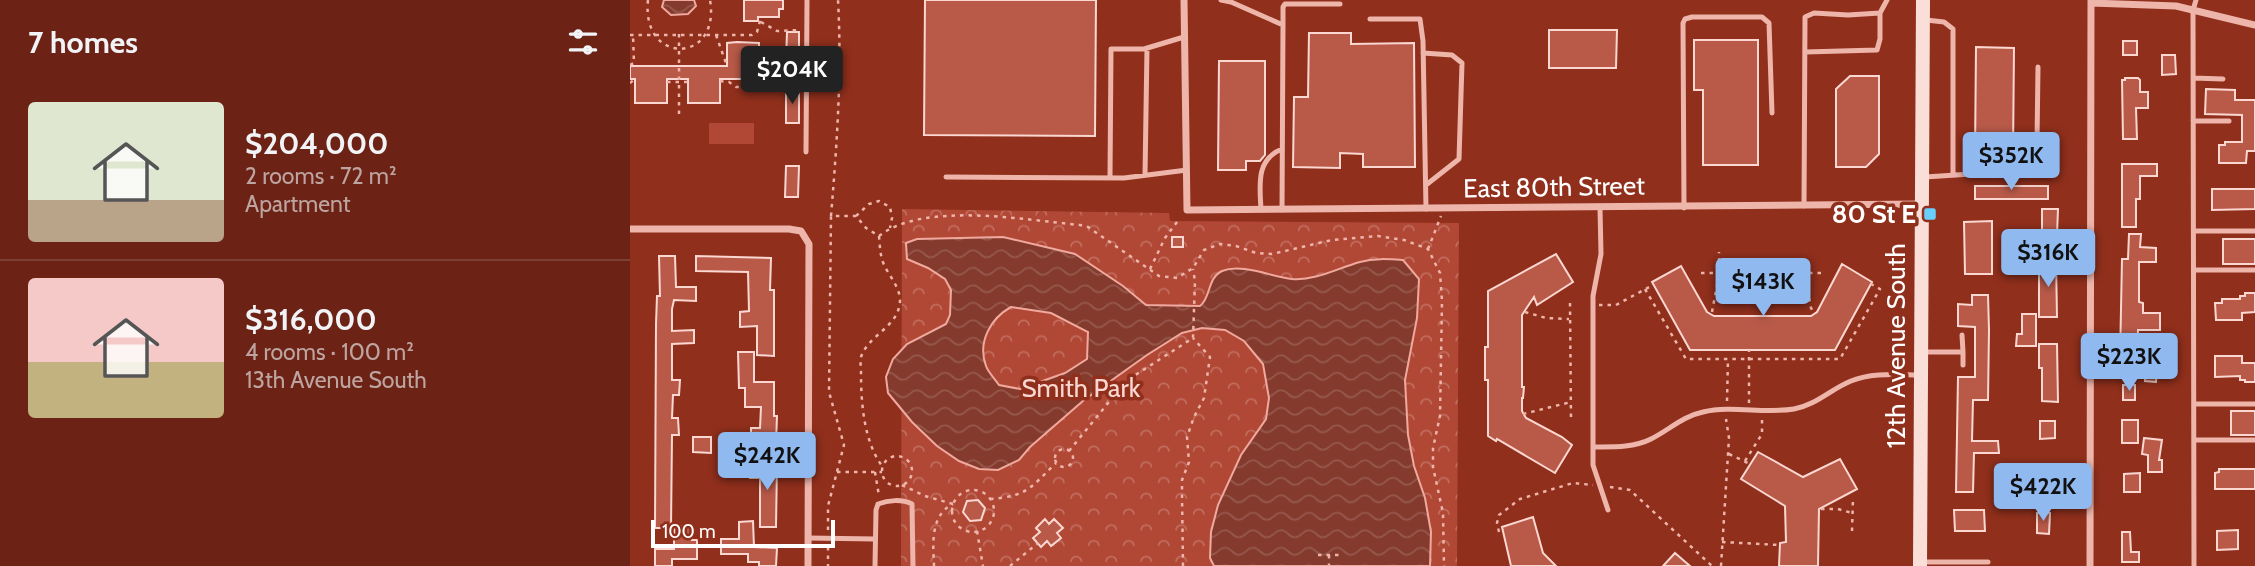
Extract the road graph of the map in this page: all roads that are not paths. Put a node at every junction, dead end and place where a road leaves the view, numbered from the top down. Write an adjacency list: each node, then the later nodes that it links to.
1 (807, 0): 27 (lane)
2 (1184, 0): 16 (street)
3 (1221, 0): 14 (lane)
4 (1887, 0): 11 (lane)
5 (1923, 0): 13 (street, 12th Avenue South)
6 (2196, 0): 10 (lane)
7 (2091, 2): 8 (street); 65 (street)
8 (2161, 2): 10 (street)
9 (1340, 4): 14 (lane)
10 (2193, 10): 15 (street); 21 (lane)
11 (1880, 13): 18 (lane); 18 (lane)
12 (1370, 19): 19 (lane)
13 (1923, 20): 30 (lane); 32 (street, 12th Avenue South)
14 (1283, 25): 26 (lane)
15 (2255, 25)
16 (1184, 37): 17 (lane); 28 (street)
17 (1147, 48): 29 (lane); 33 (lane)
18 (1805, 52): 36 (lane)
19 (1423, 53): 34 (lane); 34 (lane)
20 (2038, 67): 30 (lane)
21 (2193, 78): 22 (lane); 24 (lane)
22 (2223, 79)
23 (1772, 113): 38 (lane)
24 (2193, 121): 25 (lane); 43 (lane)
25 (2229, 121)
26 (1282, 149): 40 (lane); 41 (lane)
27 (806, 152)
28 (1186, 170): 29 (lane); 40 (street, East 80th Street)
29 (1145, 175): 33 (lane)
30 (1953, 175): 32 (lane)
31 (946, 177): 33 (lane)
32 (1922, 177): 35 (street, 12th Avenue South)
33 (1110, 178)
34 (1426, 186): 39 (lane)
35 (1921, 205): 36 (street, East 80th Street); 48 (street, 12th Avenue South)
36 (1804, 206): 38 (street, East 80th Street)
37 (1600, 208): 38 (street, East 80th Street); 39 (street, East 80th Street); 56 (lane)
38 (1684, 208)
39 (1426, 209): 41 (street, East 80th Street)
40 (1261, 210): 41 (street, East 80th Street)
41 (1282, 210)
42 (630, 229): 58 (street)
43 (2194, 231): 44 (lane); 45 (lane)
44 (2255, 232)
45 (2194, 270): 46 (lane); 52 (lane)
46 (2255, 270)
47 (1962, 335): 49 (lane)
48 (1920, 352): 49 (lane); 51 (street, 12th Avenue South)
49 (1963, 352): 50 (lane)
50 (1963, 365)
51 (1920, 375): 56 (lane); 61 (street, 12th Avenue South)
52 (2194, 404): 53 (lane); 54 (lane)
53 (2255, 404)
54 (2194, 440): 55 (lane); 66 (lane)
55 (2255, 440)
56 (1593, 447): 57 (lane)
57 (1608, 510)
58 (808, 538): 59 (lane); 62 (street)
59 (875, 539): 63 (lane); 64 (lane)
60 (1988, 562): 61 (lane)
61 (1920, 564)
62 (808, 566)
63 (875, 566)
64 (913, 566)
65 (2090, 566)
66 (2194, 566)

